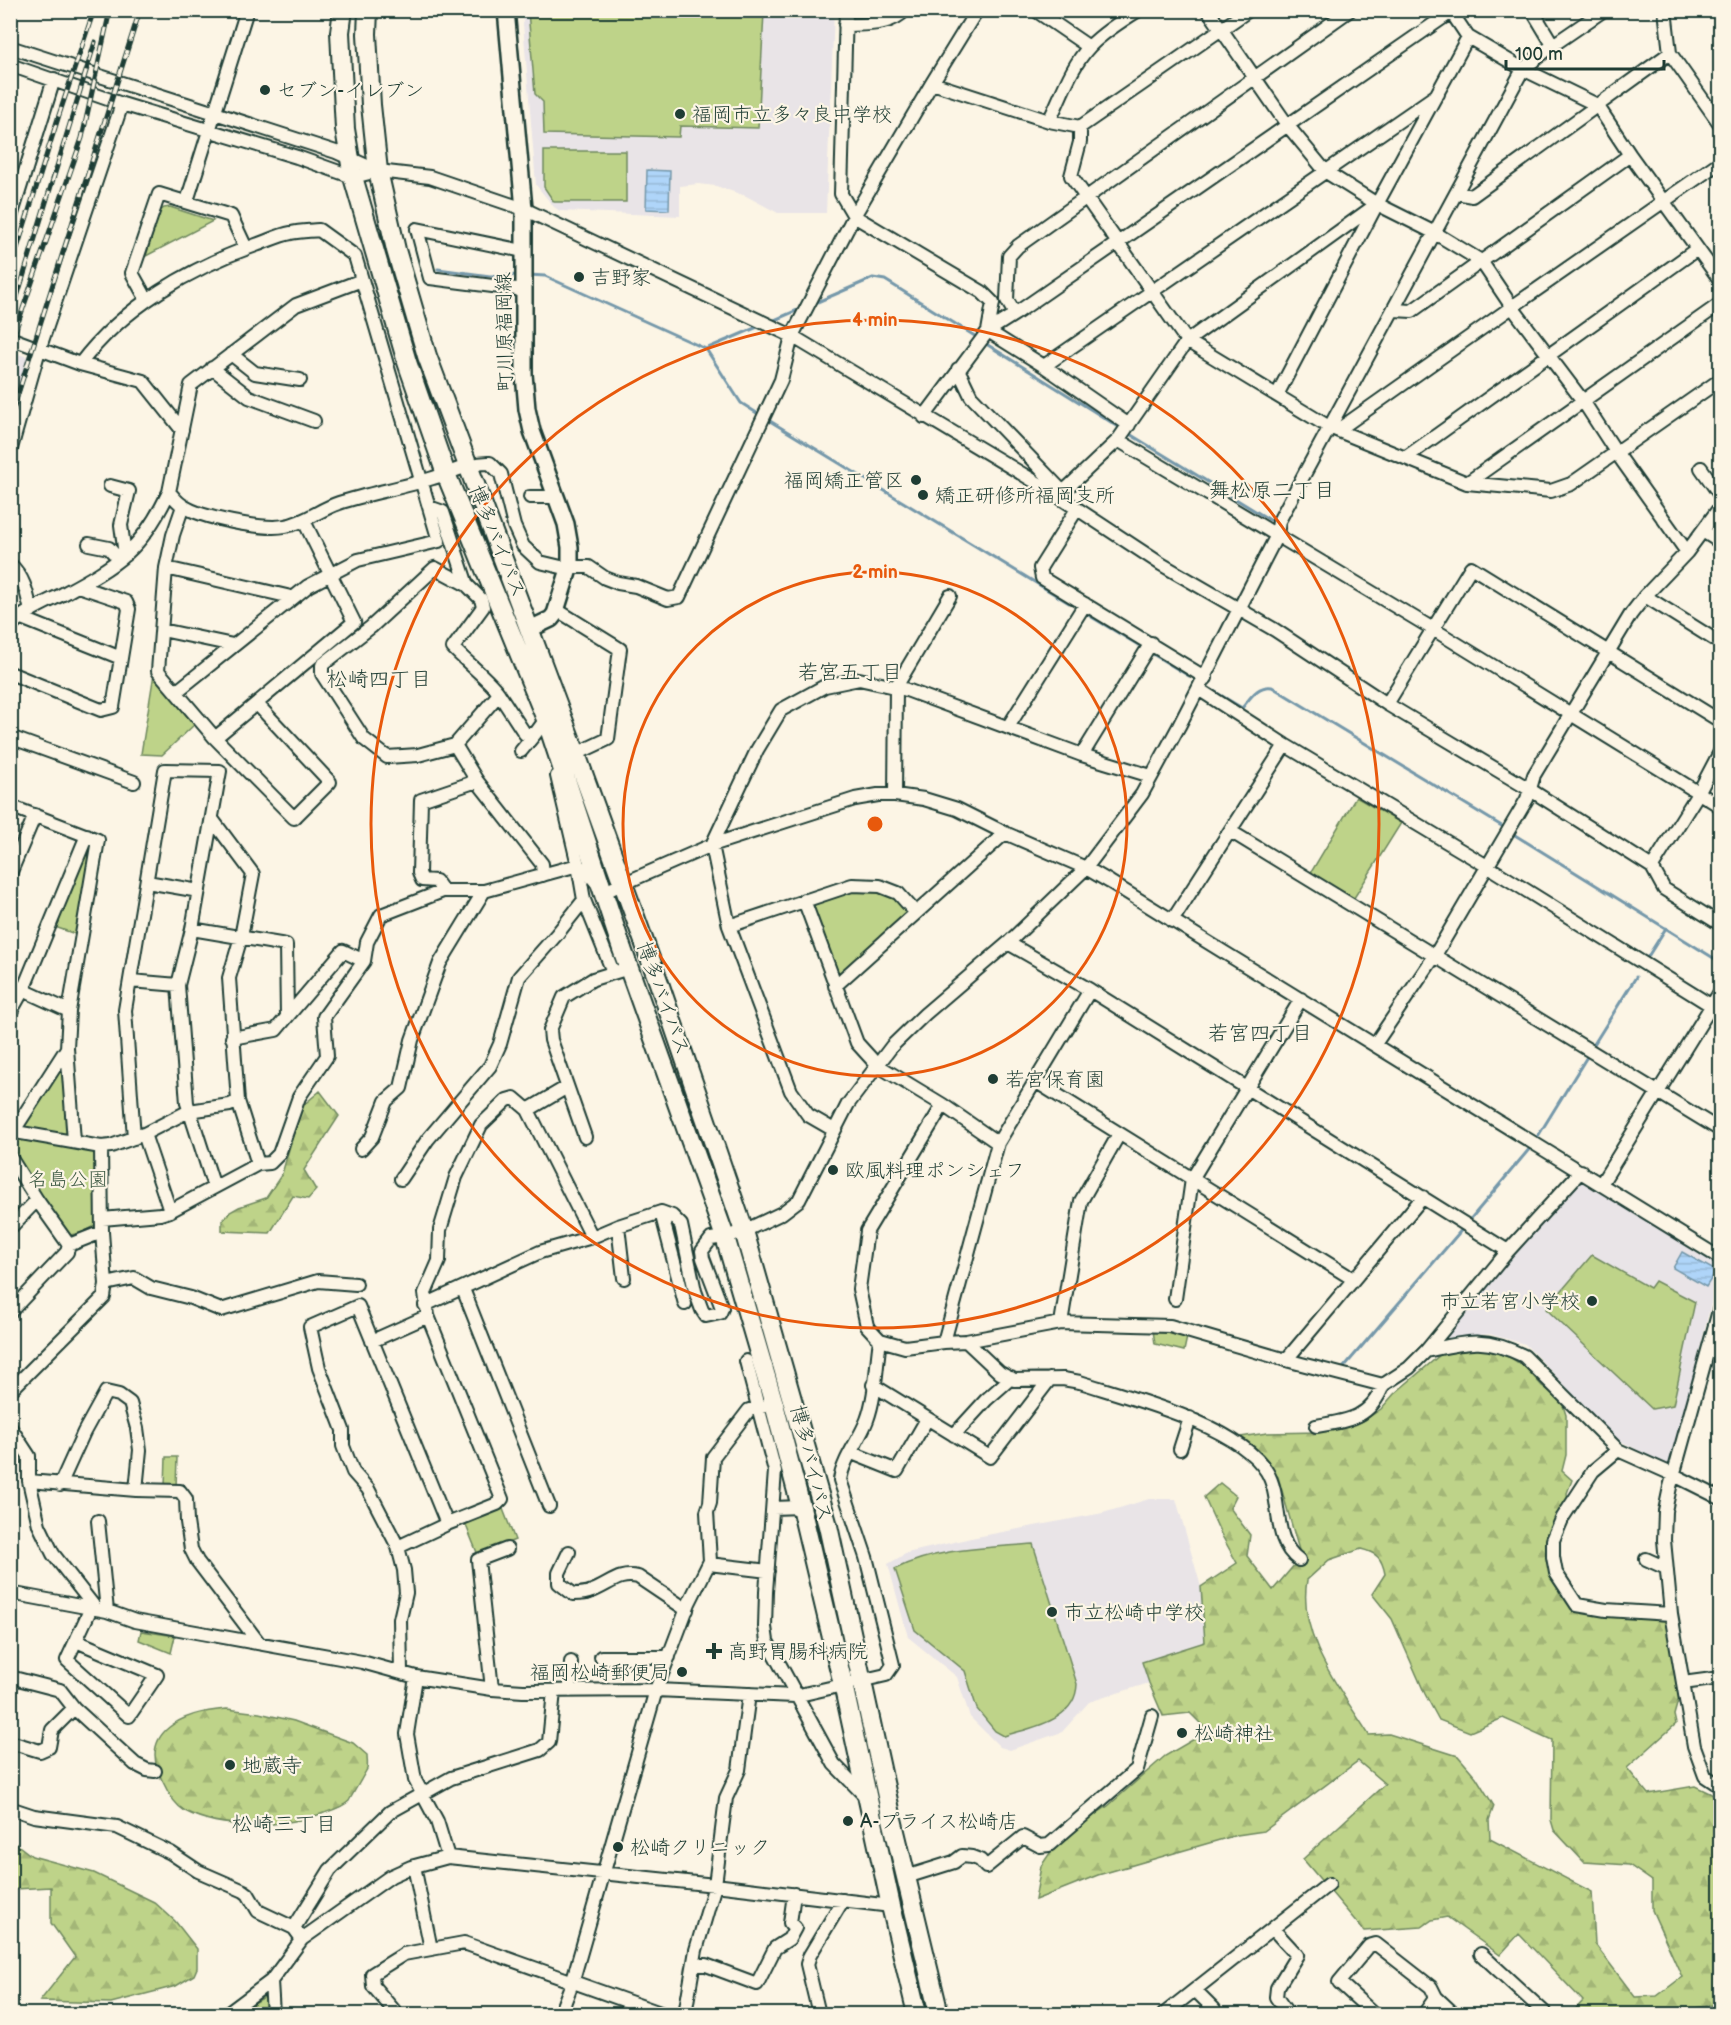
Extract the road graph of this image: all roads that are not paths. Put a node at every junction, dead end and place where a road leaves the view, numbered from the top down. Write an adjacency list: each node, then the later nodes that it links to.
1 (247, 10): 32 (street)
2 (343, 10): 39 (highway, 博多バイパス)
3 (368, 10): 41 (highway, 博多バイパス)
4 (506, 10): 49 (main road, 町川原福岡線)
5 (846, 10): 17 (street)
6 (905, 10): 17 (street)
7 (977, 10): 28 (street)
8 (1035, 10): 22 (street)
9 (1139, 10): 22 (street)
10 (1208, 10): 18 (street)
11 (1249, 10): 18 (street)
12 (1350, 10): 27 (street)
13 (1532, 10): 20 (street)
14 (1604, 10): 20 (street)
15 (1665, 10): 23 (street)
16 (1452, 11): 19 (street); 35 (street)
17 (845, 26): 50 (street)
18 (1221, 31): 27 (street); 36 (street)
19 (1468, 37): 25 (street); 29 (street)
20 (1553, 45): 25 (street)
21 (10, 47): 32 (street)
22 (1089, 47): 33 (street)
23 (1670, 53): 31 (street); 34 (street)
24 (10, 66): 26 (street)
25 (1523, 69): 31 (street); 44 (street)
26 (54, 79): 30 (street); 51 (street)
27 (1255, 79): 35 (street); 45 (street)
28 (932, 83): 33 (street); 50 (street)
29 (1438, 94): 42 (street); 48 (street)
30 (122, 104): 37 (street); 71 (street)
31 (1597, 105): 38 (street); 44 (street)
32 (214, 113): 37 (street); 39 (street)
33 (1050, 121): 36 (street)
34 (1720, 124)
35 (1288, 126): 42 (street); 53 (street)
36 (1080, 127): 45 (street)
37 (208, 131): 43 (street); 46 (street)
38 (1630, 155): 47 (street); 57 (street)
39 (349, 157): 41 (street); 43 (highway, 博多バイパス)
40 (1720, 162): 47 (street)
41 (378, 171): 43 (street); 49 (street); 91 (highway, 博多バイパス)
42 (1326, 172): 48 (street); 61 (street)
43 (353, 177): 93 (highway, 博多バイパス)
44 (1457, 193): 52 (street)
45 (1086, 197): 53 (street); 66 (street)
46 (187, 201): 54 (street); 62 (street)
47 (1665, 201): 55 (street); 64 (street)
48 (1377, 204): 52 (street); 70 (street); 80 (street)
49 (524, 209): 56 (main road, 町川原福岡線); 68 (street)
50 (854, 216): 67 (street); 68 (street)
51 (10, 219)
52 (1435, 232): 57 (street); 65 (street)
53 (1119, 242): 61 (street); 66 (street)
54 (246, 248): 58 (street); 62 (street)
55 (1697, 249): 59 (street); 73 (street)
56 (523, 251): 60 (main road, 町川原福岡線); 60 (street)
57 (1481, 261): 64 (street); 65 (street)
58 (362, 280): 72 (street); 94 (street)
59 (1720, 280)
60 (524, 290): 100 (main road, 町川原福岡線)
61 (1153, 291): 70 (street); 75 (street)
62 (147, 300): 74 (street)
63 (1720, 304): 81 (street)
64 (1512, 307): 73 (street); 85 (street)
65 (1394, 310): 85 (street)
66 (1015, 314): 67 (street)
67 (988, 331): 75 (street); 77 (street)
68 (792, 336): 82 (street); 114 (street)
69 (10, 338): 71 (street)
70 (1187, 341): 80 (street); 84 (street)
71 (39, 350): 74 (street); 88 (street)
72 (231, 354): 76 (street); 78 (street)
73 (1548, 354): 81 (street); 90 (street)
74 (80, 364): 86 (street)
75 (1044, 366): 84 (street)
76 (212, 368): 83 (street); 86 (street)
77 (958, 369): 82 (street); 98 (street)
78 (300, 380)
79 (1720, 380): 89 (street)
80 (1277, 395): 85 (street)
81 (1583, 401): 89 (street); 95 (street)
82 (924, 417): 98 (street)
83 (314, 421)
84 (1129, 425): 87 (street)
85 (1334, 429): 90 (street); 108 (street)
86 (182, 430): 97 (street)
87 (1118, 440): 98 (street); 108 (street)
88 (10, 452)
89 (1616, 452): 95 (street); 111 (street)
90 (1405, 458): 95 (street)
91 (466, 466): 93 (street); 114 (street); 127 (highway, 博多バイパス)
92 (1701, 468): 99 (street)
93 (446, 474): 94 (street); 144 (highway, 博多バイパス)
94 (421, 482): 103 (street); 106 (street)
95 (1467, 483)
96 (110, 486): 112 (street)
97 (169, 492): 102 (street); 112 (street)
98 (1060, 494): 105 (street)
99 (1720, 495)
100 (555, 496): 101 (street); 114 (main road, 町川原福岡線)
101 (530, 497)
102 (183, 506): 106 (street); 115 (street)
103 (429, 507): 116 (street); 118 (street)
104 (1720, 507): 107 (street)
105 (1077, 509): 122 (street); 124 (street)
106 (304, 521): 116 (street)
107 (1704, 532): 109 (street); 111 (street)
108 (1277, 535): 124 (street); 128 (street)
109 (1720, 542)
110 (89, 544): 112 (street)
111 (1687, 552): 120 (street)
112 (122, 557): 117 (street)
113 (10, 564): 125 (street)
114 (570, 566): 123 (main road, 町川原福岡線)
115 (166, 568): 121 (street); 129 (street)
116 (331, 574): 121 (street); 141 (street)
117 (78, 585): 125 (street); 134 (street)
118 (467, 585): 140 (street); 150 (street)
119 (950, 596): 137 (street)
120 (1645, 596): 131 (street); 133 (street)
121 (291, 597): 132 (street)
122 (1085, 604): 130 (street); 146 (street)
123 (556, 610): 127 (main road); 153 (street)
124 (1240, 610): 136 (street); 142 (street)
125 (31, 611): 126 (street)
126 (15, 622): 134 (street)
127 (530, 629): 153 (highway, 博多バイパス)
128 (1433, 629): 133 (street); 142 (street); 143 (street)
129 (162, 630): 132 (street); 139 (street)
130 (1151, 643): 136 (street); 154 (street)
131 (1720, 643)
132 (233, 645): 139 (street)
133 (1609, 652): 143 (street); 145 (street)
134 (121, 658): 135 (street)
135 (10, 673)
136 (1206, 678): 138 (street)
137 (897, 687): 146 (street); 164 (street); 172 (street)
138 (1200, 690): 151 (street); 159 (street)
139 (176, 692): 149 (street)
140 (499, 694): 147 (street); 150 (street)
141 (257, 704): 149 (street); 156 (street)
142 (1388, 704): 162 (street)
143 (1570, 713): 162 (street); 163 (street)
144 (546, 719): 147 (street); 184 (highway, 博多バイパス)
145 (1720, 720)
146 (1008, 727): 154 (street)
147 (535, 734): 152 (street)
148 (10, 737): 161 (street)
149 (215, 738): 156 (street)
150 (455, 745): 160 (street)
151 (1285, 745): 169 (street); 174 (street)
152 (521, 751)
153 (576, 754): 180 (highway, 博多バイパス)
154 (1082, 755): 159 (street)
155 (1719, 759): 163 (street)
156 (237, 760): 157 (street)
157 (220, 771): 168 (street); 179 (street)
158 (556, 775): 173 (street)
159 (1151, 776): 176 (street)
160 (477, 781): 178 (street); 182 (street)
161 (134, 782)
162 (1529, 789): 174 (street); 175 (street)
163 (1699, 792): 166 (street); 175 (street)
164 (895, 795): 170 (street); 172 (street)
165 (10, 806): 167 (street)
166 (1720, 806)
167 (36, 815): 171 (street); 177 (street)
168 (212, 819): 181 (street); 192 (street)
169 (1230, 831): 188 (street); 194 (street)
170 (1005, 833): 176 (street); 187 (street)
171 (87, 835): 201 (street); 206 (street)
172 (712, 845): 180 (street); 190 (street)
173 (578, 865): 178 (street); 184 (street); 185 (street)
174 (1487, 866): 194 (street); 205 (street)
175 (1652, 867): 189 (street)
176 (1086, 868): 188 (street); 193 (street)
177 (10, 874)
178 (543, 874): 183 (street)
179 (147, 882): 181 (street); 197 (street)
180 (623, 883): 184 (street); 245 (highway, 博多バイパス)
181 (199, 891): 191 (street)
182 (443, 891): 183 (street); 195 (street)
183 (484, 891): 230 (street)
184 (604, 892): 196 (highway, 博多バイパス)
185 (584, 900): 196 (street); 234 (street)
186 (804, 900): 187 (street); 190 (street); 200 (street)
187 (915, 912): 200 (street)
188 (1172, 921): 204 (street)
189 (1720, 924)
190 (729, 926): 221 (street)
191 (192, 929): 192 (street); 199 (street)
192 (242, 937): 208 (street); 209 (street)
193 (1008, 943): 202 (street); 212 (street)
194 (1434, 957): 210 (street); 216 (street)
195 (364, 961): 208 (street); 232 (street)
196 (621, 970): 214 (street); 248 (highway, 博多バイパス)
197 (131, 981): 199 (street); 225 (street)
198 (10, 984): 201 (street)
199 (178, 985): 220 (street)
200 (836, 986): 212 (street)
201 (23, 990): 206 (street); 207 (street)
202 (1090, 990): 213 (street); 215 (street)
203 (1720, 992): 205 (street)
204 (1301, 999): 210 (street); 215 (street)
205 (1716, 1009): 216 (street)
206 (69, 1011): 211 (street)
207 (10, 1013)
208 (287, 1017): 209 (street)
209 (232, 1038): 217 (street)
210 (1375, 1044): 233 (street)
211 (67, 1048): 223 (street); 227 (street)
212 (877, 1065): 218 (street); 221 (street)
213 (1035, 1081): 224 (street); 228 (street)
214 (567, 1087): 219 (street); 226 (street)
215 (1246, 1089): 235 (street); 238 (street)
216 (1658, 1090): 222 (street); 236 (street)
217 (238, 1101): 220 (street); 232 (street)
218 (943, 1106): 228 (street); 263 (street)
219 (528, 1110): 247 (street); 260 (street)
220 (189, 1111): 225 (street); 237 (street)
221 (834, 1130): 245 (street)
222 (1720, 1130)
223 (12, 1131): 227 (street)
224 (1119, 1134): 235 (street); 262 (street)
225 (139, 1136): 229 (street); 240 (street)
226 (585, 1137)
227 (74, 1141): 229 (street)
228 (998, 1143): 266 (street)
229 (101, 1147): 242 (street)
230 (361, 1149)
231 (10, 1157): 239 (street)
232 (258, 1164): 237 (street)
233 (1581, 1172): 236 (street); 250 (street)
234 (401, 1179)
235 (1192, 1179): 253 (street); 257 (street)
236 (1601, 1184): 251 (street)
237 (214, 1187): 240 (street)
238 (1423, 1197): 250 (street); 253 (street)
239 (37, 1200): 244 (street); 249 (street)
240 (170, 1211): 242 (street)
241 (661, 1212): 243 (street); 248 (street); 258 (street)
242 (102, 1219): 246 (street)
243 (618, 1226): 247 (street); 252 (street)
244 (10, 1228)
245 (744, 1230): 248 (street); 315 (highway, 博多バイパス)
246 (102, 1232): 249 (street); 254 (street)
247 (592, 1237): 256 (street)
248 (725, 1238): 275 (highway, 博多バイパス)
249 (69, 1245): 261 (street)
250 (1508, 1251): 267 (street)
251 (1720, 1258)
252 (624, 1278)
253 (1353, 1279): 268 (street)
254 (106, 1284): 255 (street); 274 (street)
255 (356, 1284)
256 (463, 1289): 260 (street); 289 (street)
257 (1175, 1299)
258 (685, 1304)
259 (1720, 1307): 284 (street)
260 (427, 1311): 264 (street); 293 (street)
261 (10, 1312)
262 (1061, 1323): 265 (street); 268 (street)
263 (880, 1340): 266 (street); 272 (street)
264 (372, 1341): 293 (street); 294 (street)
265 (966, 1341): 266 (street); 270 (street)
266 (944, 1342)
267 (1426, 1351): 273 (street); 282 (street)
268 (1286, 1360): 273 (street)
269 (746, 1361): 275 (street)
270 (1011, 1378): 271 (street); 280 (street)
271 (1050, 1379): 276 (street); 280 (street)
272 (873, 1385): 277 (street); 283 (street)
273 (1383, 1385): 278 (street)
274 (10, 1390)
275 (766, 1406): 290 (highway, 博多バイパス); 291 (street); 299 (street)
276 (1190, 1418): 281 (street); 298 (street)
277 (927, 1419): 280 (street); 283 (street)
278 (1316, 1426)
279 (10, 1427): 285 (street)
280 (954, 1435)
281 (1180, 1449)
282 (1618, 1450): 284 (street); 305 (street)
283 (852, 1453): 315 (street)
284 (1674, 1475): 288 (street); 300 (street)
285 (28, 1481): 286 (street); 303 (street)
286 (60, 1485): 287 (street); 287 (street)
287 (136, 1490): 307 (street)
288 (1720, 1498)
289 (549, 1506)
290 (801, 1507): 291 (street); 317 (highway, 博多バイパス)
291 (773, 1508): 301 (street)
292 (98, 1521): 303 (street)
293 (447, 1524): 294 (street)
294 (398, 1547): 311 (street)
295 (507, 1550): 318 (street)
296 (569, 1552): 304 (street)
297 (1646, 1559): 300 (street)
298 (1299, 1560)
299 (709, 1564): 301 (street); 304 (street)
300 (1666, 1568): 305 (street)
301 (768, 1571): 323 (street)
302 (10, 1593): 303 (street)
303 (98, 1609): 306 (street); 307 (street)
304 (687, 1610): 309 (street)
305 (1671, 1614): 316 (street)
306 (76, 1641): 306 (street)
307 (259, 1643): 311 (street)
308 (601, 1657): 309 (street)
309 (669, 1658): 319 (street)
310 (571, 1662): 321 (street)
311 (401, 1672): 313 (street)
312 (10, 1677): 324 (street)
313 (416, 1677): 318 (street); 329 (street)
314 (1720, 1678): 316 (street)
315 (863, 1681): 317 (street); 335 (highway, 博多バイパス)
316 (1683, 1683): 328 (street)
317 (843, 1684): 323 (street); 330 (highway, 博多バイパス)
318 (492, 1689): 320 (street)
319 (656, 1690): 321 (street); 322 (street); 334 (street)
320 (554, 1691): 321 (street); 329 (street)
321 (570, 1691)
322 (749, 1694): 323 (street); 337 (street)
323 (795, 1696): 330 (street)
324 (74, 1708): 326 (street); 327 (street)
325 (1152, 1716): 335 (street)
326 (10, 1742)
327 (155, 1771)
328 (1720, 1786)
329 (421, 1794): 332 (street); 341 (street)
330 (869, 1800): 340 (highway, 博多バイパス)
331 (10, 1808): 341 (street)
332 (448, 1857): 333 (street); 334 (street)
333 (414, 1866): 343 (street); 344 (street)
334 (604, 1874): 337 (street); 348 (street)
335 (906, 1877): 359 (highway, 博多バイパス)
336 (1329, 1884): 342 (street)
337 (715, 1885): 338 (street); 346 (street)
338 (794, 1894): 339 (street); 346 (street)
339 (843, 1900): 340 (street); 357 (street)
340 (891, 1906): 358 (highway, 博多バイパス)
341 (294, 1928): 343 (street)
342 (1273, 1929): 349 (street); 362 (street)
343 (302, 1939): 347 (street)
344 (431, 1949): 348 (street); 353 (street)
345 (1481, 1954): 366 (street)
346 (694, 1965): 356 (street)
347 (271, 1981): 351 (street); 352 (street)
348 (572, 1983): 354 (street); 355 (street)
349 (1196, 1991): 360 (street); 361 (street)
350 (1436, 1996): 363 (street); 364 (street); 365 (street)
351 (228, 2014)
352 (273, 2014)
353 (397, 2014)
354 (560, 2014)
355 (663, 2014)
356 (685, 2014)
357 (819, 2014)
358 (917, 2014)
359 (939, 2014)
360 (1164, 2014)
361 (1207, 2014)
362 (1288, 2014)
363 (1374, 2014)
364 (1424, 2014)
365 (1454, 2014)
366 (1546, 2014)

